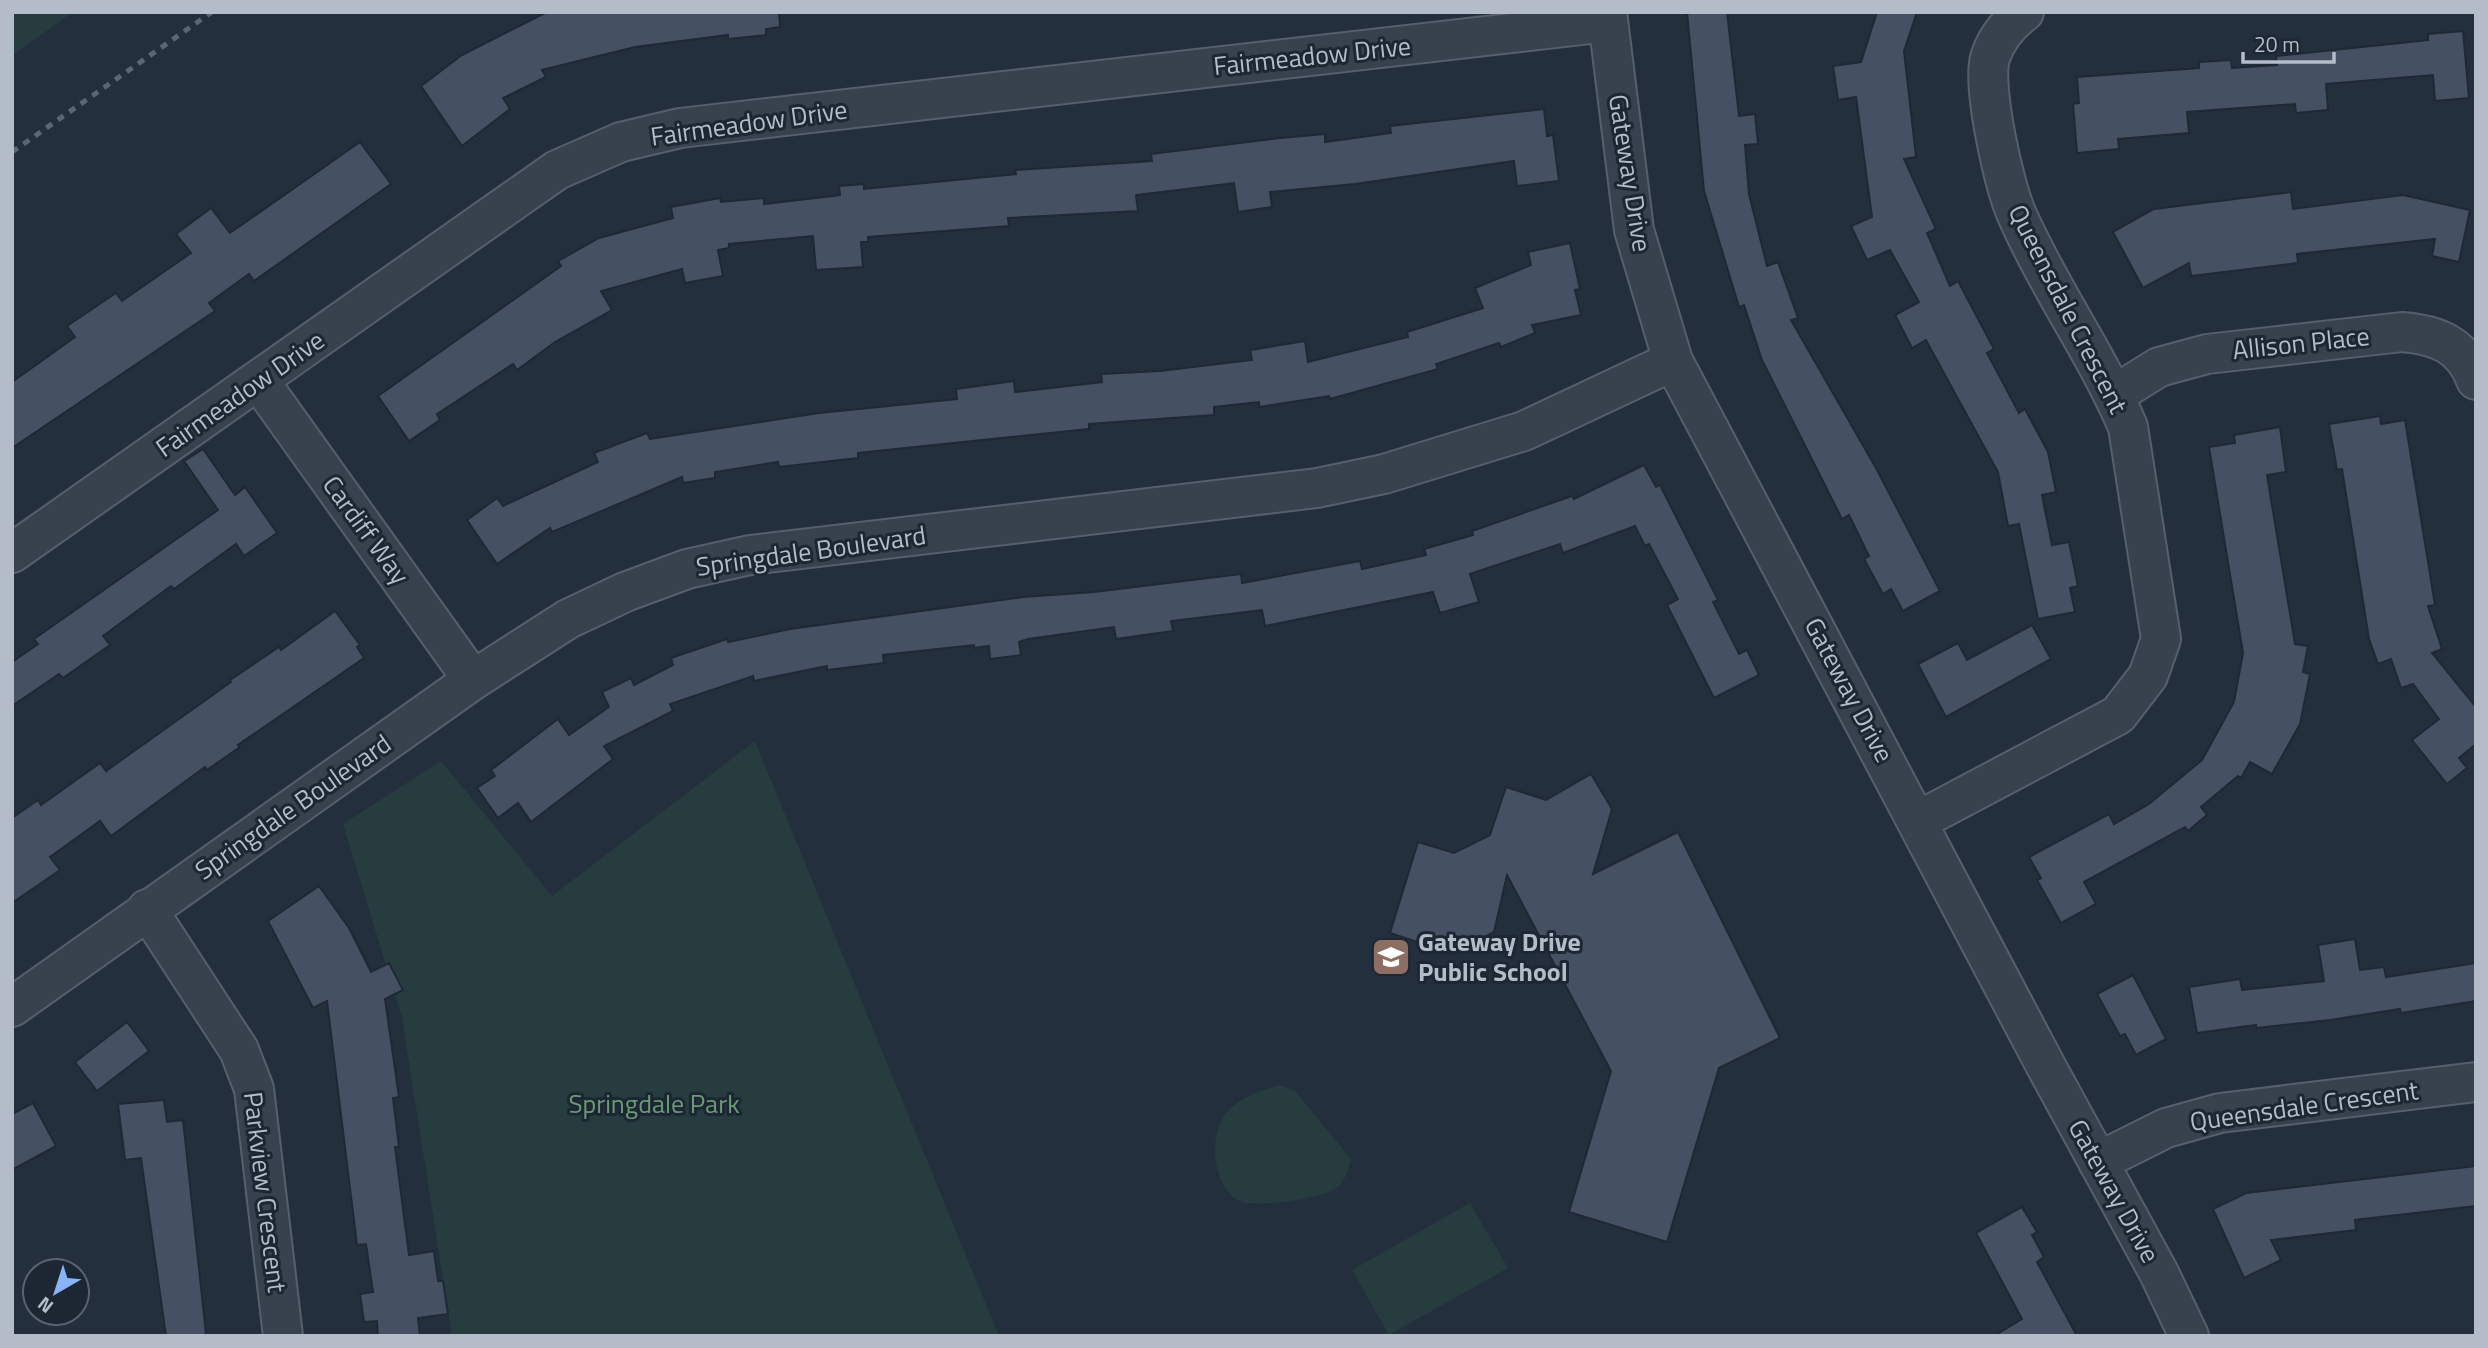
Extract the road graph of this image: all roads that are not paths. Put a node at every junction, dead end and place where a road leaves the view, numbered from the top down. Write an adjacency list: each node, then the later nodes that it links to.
1 (2024, 12): 6 (street, Queensdale Crescent)
2 (1608, 17): 3 (street, Gateway Drive); 5 (street, Fairmeadow Drive)
3 (1673, 361): 8 (street, Springdale Boulevard); 9 (street, Gateway Drive)
4 (2476, 380): 6 (street, Allison Place)
5 (259, 381): 7 (street, Fairmeadow Drive); 8 (street, Cardiff Way)
6 (2114, 395): 9 (street, Queensdale Crescent)
7 (12, 553)
8 (473, 680): 10 (street, Springdale Boulevard)
9 (1918, 821): 13 (street, Gateway Drive)
10 (148, 909): 11 (street, Springdale Boulevard); 14 (street, Parkview Crescent)
11 (12, 1007)
12 (2476, 1082): 13 (street, Queensdale Crescent)
13 (2098, 1163): 15 (street, Gateway Drive)
14 (284, 1336)
15 (2189, 1336)

